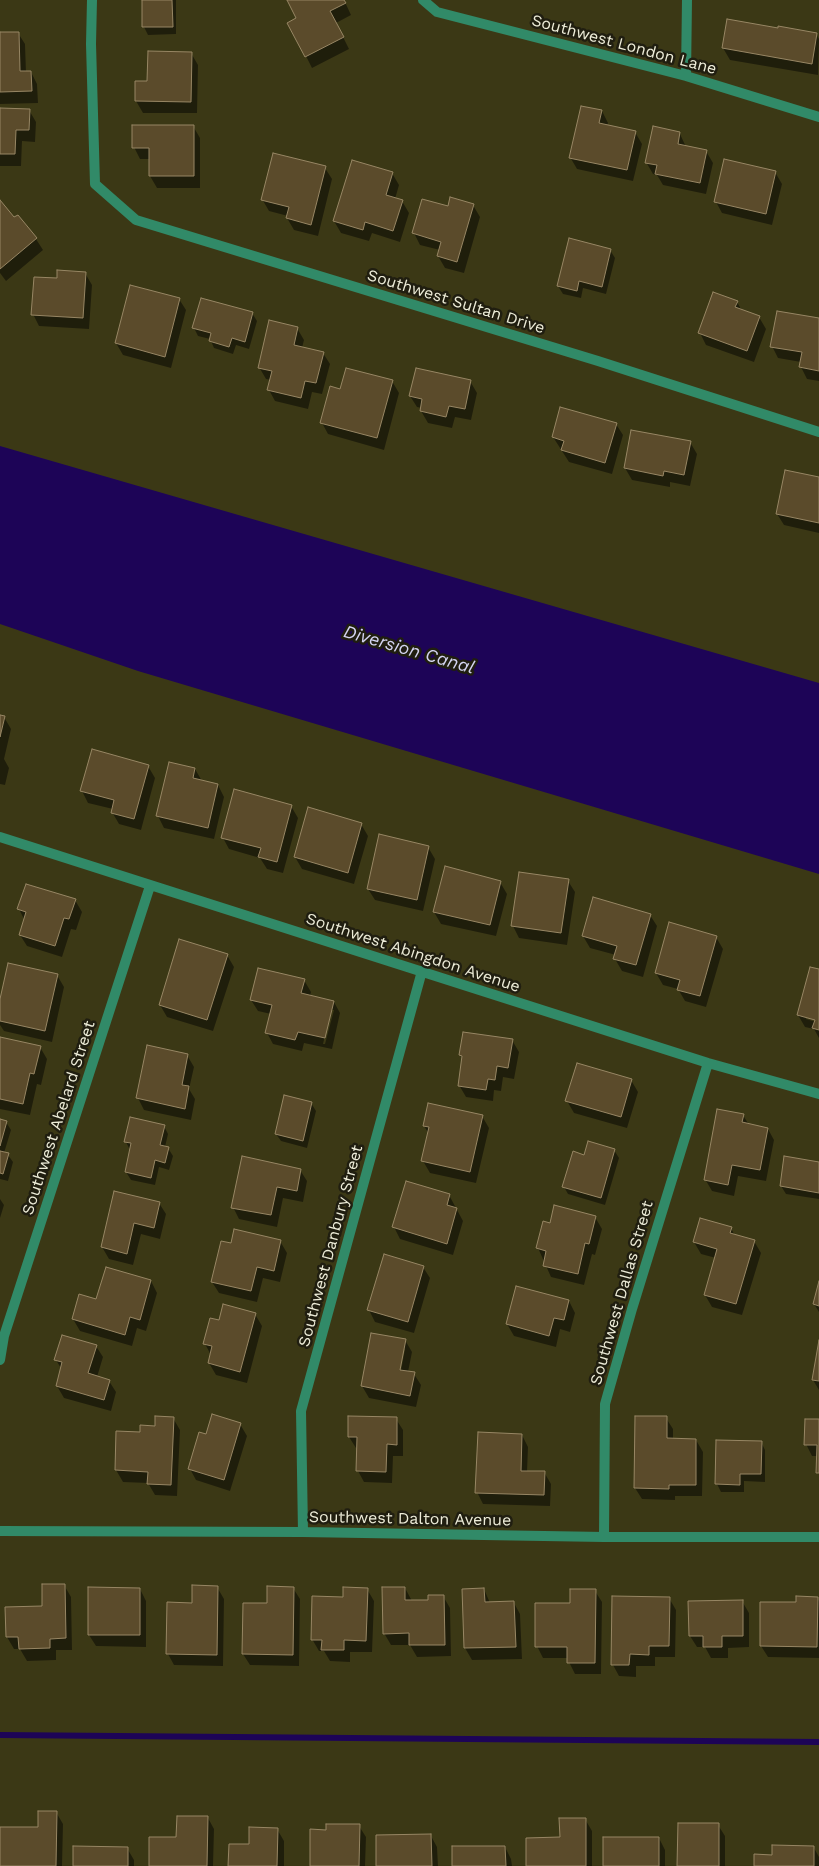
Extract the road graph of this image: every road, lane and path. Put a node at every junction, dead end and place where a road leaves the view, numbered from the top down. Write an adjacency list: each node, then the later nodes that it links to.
1 (92, 0): 6 (street, Southwest Sultan Drive)
2 (423, 0): 4 (street, Southwest London Lane)
3 (687, 0): 4 (street)
4 (686, 76): 5 (street, Southwest London Lane)
5 (819, 116)
6 (819, 432)
7 (0, 837): 8 (street, Southwest Abingdon Avenue)
8 (150, 886): 9 (street, Southwest Abingdon Avenue); 12 (street, Southwest Abelard Street)
9 (422, 971): 10 (street, Southwest Abingdon Avenue); 14 (street, Southwest Danbury Street)
10 (708, 1063): 11 (street, Southwest Abingdon Avenue); 15 (street, Southwest Dallas Street)
11 (819, 1094)
12 (0, 1360)
13 (0, 1531): 14 (street, Southwest Dalton Avenue)
14 (303, 1532): 15 (street, Southwest Dalton Avenue)
15 (604, 1537): 16 (street, Southwest Dalton Avenue)
16 (819, 1537)

